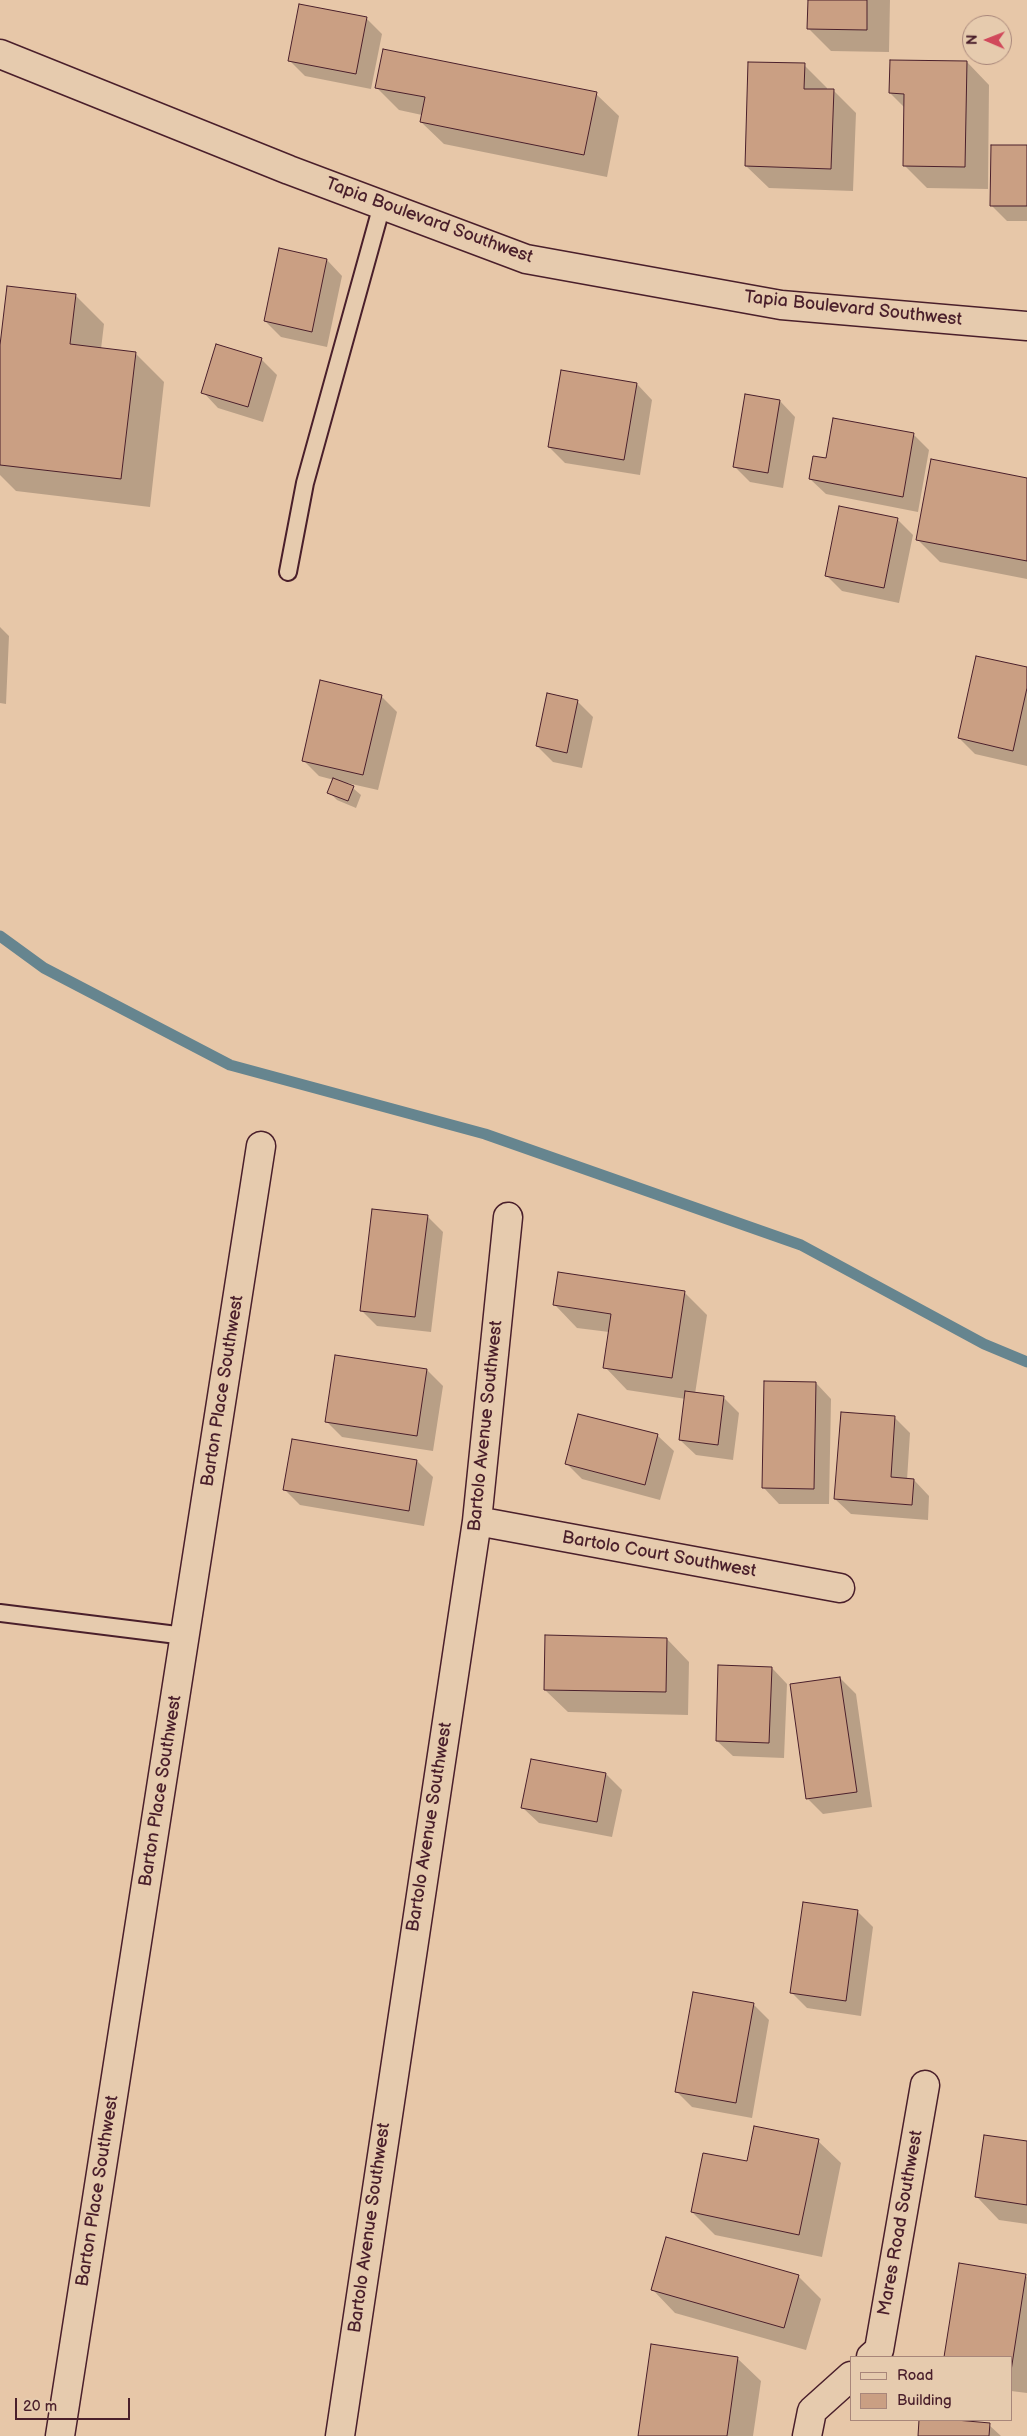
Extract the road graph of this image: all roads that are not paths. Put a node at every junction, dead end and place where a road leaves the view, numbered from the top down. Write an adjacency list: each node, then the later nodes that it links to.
1 (0, 54): 2 (street, Tapia Boulevard Southwest)
2 (382, 205): 3 (street, Tapia Boulevard Southwest); 4 (lane)
3 (1027, 326)
4 (288, 572)
5 (261, 1146): 10 (street, Barton Place Southwest)
6 (508, 1217): 7 (street, Bartolo Avenue Southwest)
7 (477, 1521): 8 (street, Bartolo Court Southwest); 15 (street, Bartolo Avenue Southwest)
8 (840, 1588)
9 (0, 1613): 10 (lane)
10 (185, 1636): 14 (street, Barton Place Southwest)
11 (925, 2085): 12 (street, Mares Road Southwest)
12 (872, 2356)
13 (850, 2377): 16 (street)
14 (60, 2436)
15 (340, 2436)
16 (807, 2436)

